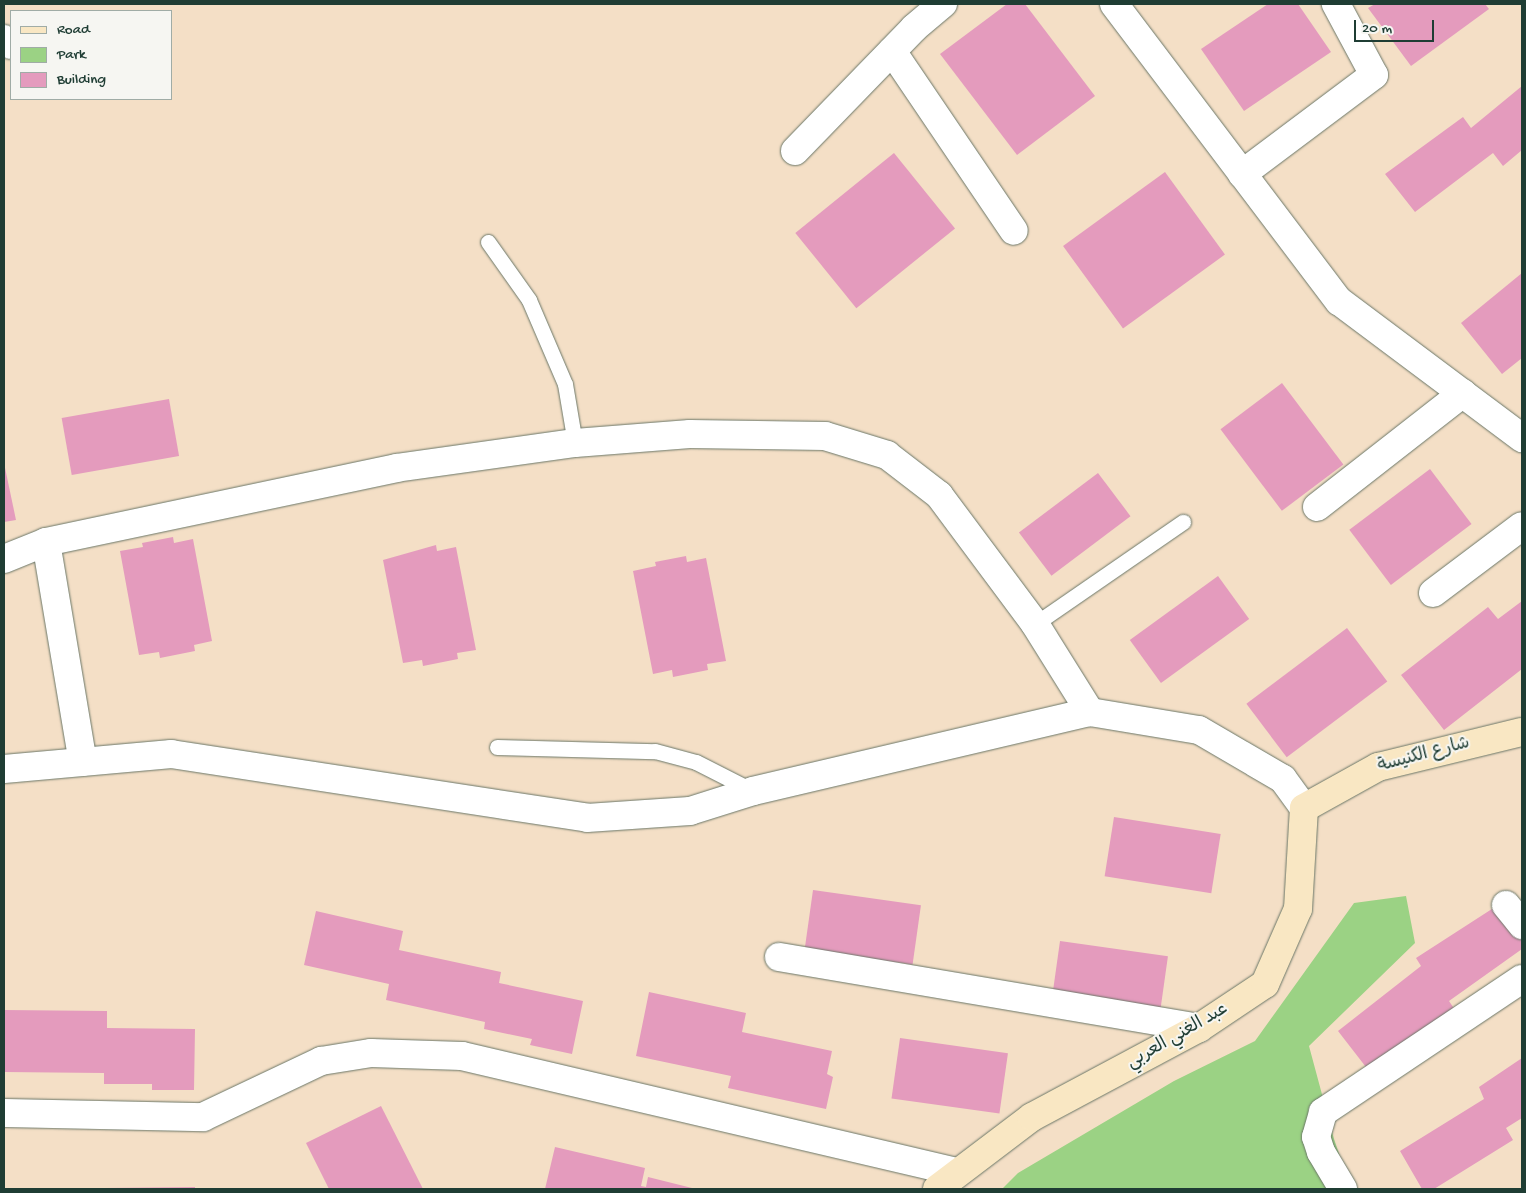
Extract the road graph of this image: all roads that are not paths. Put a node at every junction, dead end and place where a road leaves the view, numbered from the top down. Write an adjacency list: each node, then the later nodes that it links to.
1 (943, 4): 4 (street)
2 (1114, 4): 6 (street)
3 (1336, 4): 6 (street)
4 (892, 51): 5 (street); 7 (street)
5 (795, 151)
6 (1242, 174): 9 (street)
7 (1014, 231)
8 (488, 242): 11 (lane)
9 (1463, 393): 10 (street); 12 (street)
10 (1522, 438)
11 (576, 443): 15 (street); 18 (street)
12 (1317, 508)
13 (1183, 522): 18 (lane)
14 (1522, 526): 17 (street)
15 (46, 542): 16 (street); 22 (street)
16 (4, 559)
17 (1433, 594)
18 (1035, 624): 19 (street)
19 (1090, 712): 24 (street); 25 (street)
20 (1522, 732): 25 (street, شارع الكنيسة)
21 (497, 746): 24 (lane)
22 (82, 762): 23 (street); 24 (street)
23 (4, 769)
24 (753, 791)
25 (1304, 808): 28 (street, عبد الغني العربي)
26 (779, 958): 28 (street)
27 (1522, 979): 31 (street)
28 (1199, 1028): 30 (street, عبد الغني العربي)
29 (4, 1112): 30 (street)
30 (947, 1181)
31 (1343, 1189)

